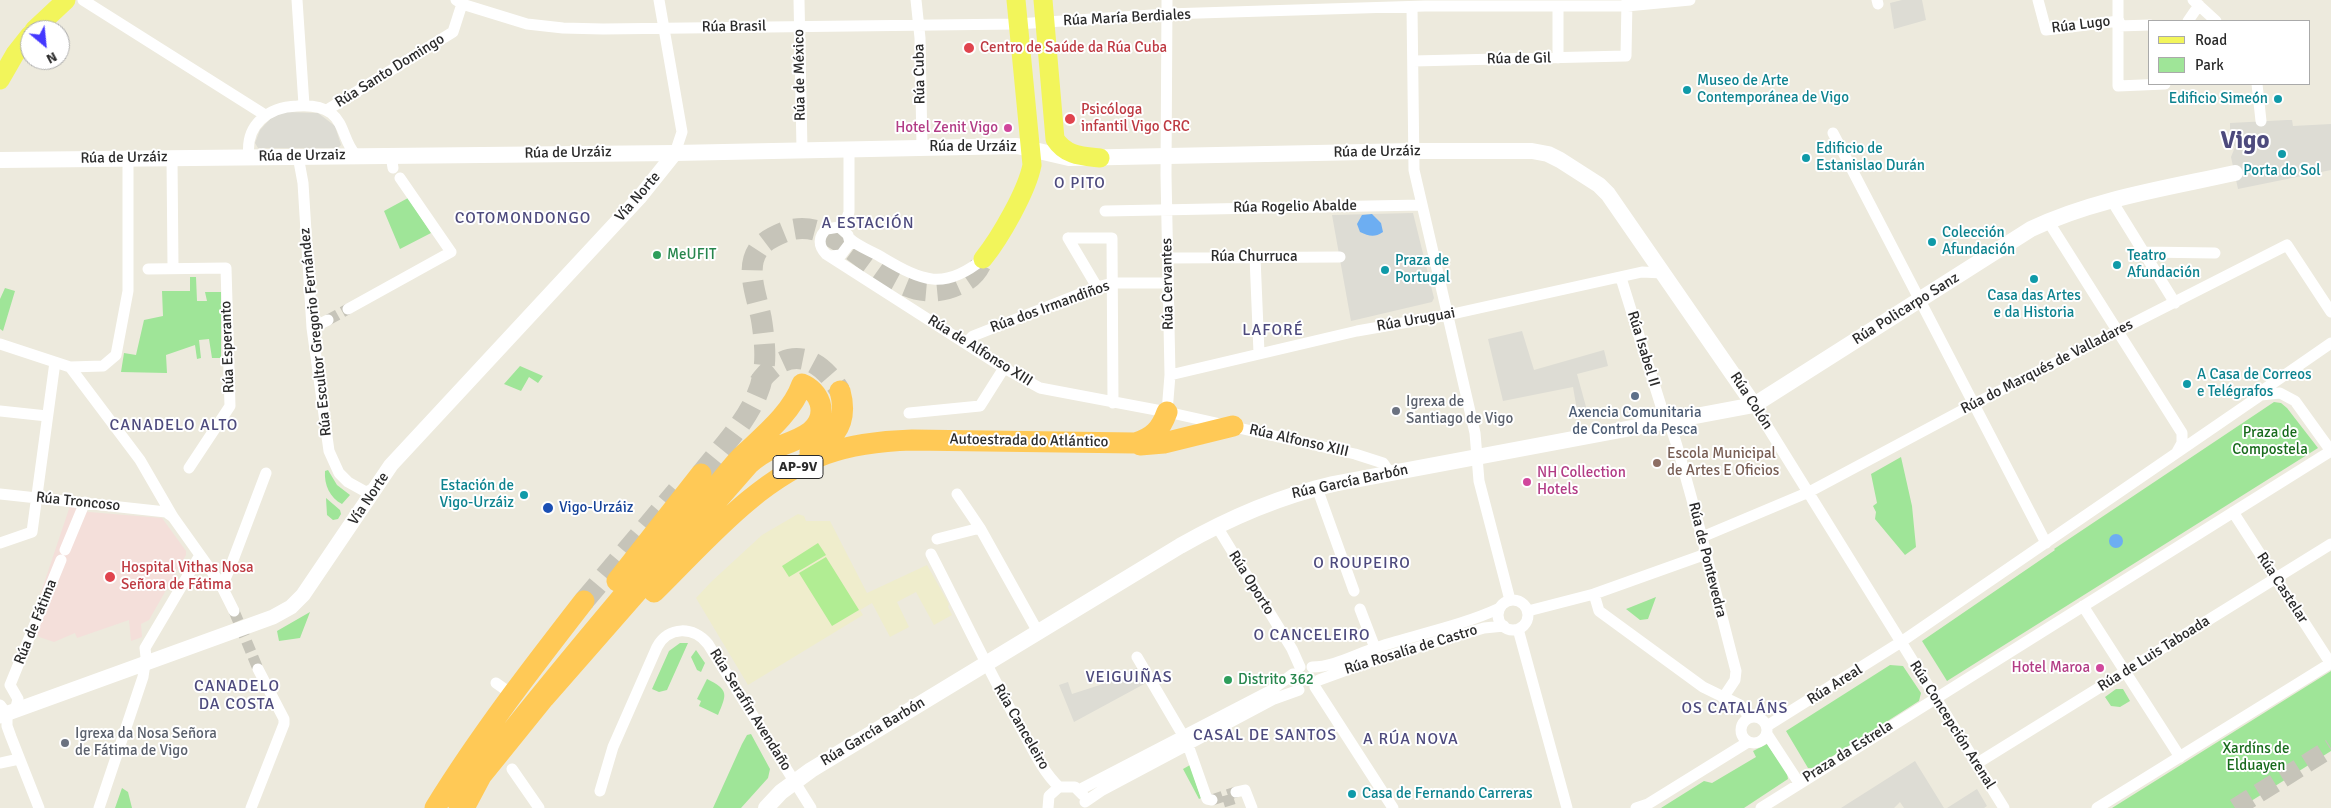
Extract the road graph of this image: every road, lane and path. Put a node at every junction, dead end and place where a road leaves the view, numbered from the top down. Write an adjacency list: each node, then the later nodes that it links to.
1 (66, 0): 19 (main road)
2 (83, 0): 37 (street)
3 (297, 0): 35 (street)
4 (659, 0): 28 (street)
5 (799, 0): 27 (street, Rúa de México)
6 (916, 0): 25 (street, Rúa Cuba)
7 (1016, 0): 24 (main road)
8 (1043, 0): 22 (main road)
9 (1167, 0): 18 (street, Rúa Cervantes)
10 (1690, 0): 14 (street, Rúa María Berdiales)
11 (2038, 0): 23 (street, Rúa Lugo)
12 (2118, 0): 23 (street)
13 (459, 2): 28 (street, Rúa Brasil); 36 (street, Rúa Santo Domingo)
14 (1627, 3): 16 (street, Rúa María Berdiales); 30 (street, Rúa de Gil)
15 (2196, 3): 20 (street); 21 (street)
16 (1550, 4): 17 (street, Rúa María Berdiales); 30 (street)
17 (1412, 7): 18 (street, Rúa María Berdiales); 31 (street)
18 (1167, 14): 22 (street, Rúa María Berdiales); 47 (street, Rúa Cervantes)
19 (45, 20)
20 (2188, 20)
21 (2215, 20)
22 (1045, 23): 24 (street, Rúa María Berdiales); 52 (main road)
23 (2118, 23): 26 (street, Rúa Lugo); 33 (street)
24 (1017, 24): 25 (street, Rúa Brasil); 43 (main road)
25 (918, 25): 27 (street, Rúa Brasil); 40 (street, Rúa Cuba)
26 (2148, 25)
27 (800, 27): 28 (street, Rúa Brasil); 41 (street, Rúa de México)
28 (664, 29): 45 (street)
29 (20, 47): 32 (main road)
30 (1558, 58): 31 (street, Rúa de Gil)
31 (1413, 61): 44 (street)
32 (0, 80)
33 (2148, 85)
34 (2257, 85): 38 (street)
35 (304, 105): 36 (street); 37 (street)
36 (327, 110): 46 (street)
37 (265, 115): 48 (street)
38 (2261, 120)
39 (1833, 133): 77 (street)
40 (922, 147): 42 (main road, Rúa de Urzáiz); 43 (main road, Rúa de Urzáiz)
41 (802, 149): 42 (main road, Rúa de Urzáiz); 45 (main road, Rúa de Urzáiz)
42 (849, 149): 62 (street)
43 (1030, 149): 52 (main road, Rúa de Urzáiz); 69 (main road)
44 (1414, 150): 47 (main road, Rúa de Urzáiz); 56 (main road, Rúa de Urzáiz); 58 (street)
45 (675, 153): 54 (main road, Rúa de Urzáiz); 119 (street, Vía Norte)
46 (350, 154): 49 (main road, Rúa de Urzaiz); 54 (main road, Rúa de Urzáiz)
47 (1166, 155): 52 (main road, Rúa de Urzáiz); 59 (street, Rúa Cervantes)
48 (249, 156): 49 (main road, Rúa de Urzaiz); 51 (main road, Rúa de Urzáiz)
49 (298, 156): 83 (street, Rúa Escultor Gregorio Fernández)
50 (128, 158): 51 (main road, Rúa de Urzáiz); 53 (main road, Rúa de Urzáiz); 90 (street)
51 (172, 158): 70 (street)
52 (1100, 158)
53 (0, 160)
54 (394, 167): 79 (street)
55 (2235, 172): 57 (main road, Rúa Policarpo Sanz)
56 (1583, 174): 72 (main road, Rúa Colón)
57 (2112, 202): 61 (main road, Rúa Policarpo Sanz); 63 (street)
58 (1422, 205): 59 (street, Rúa Rogelio Abalde); 81 (street)
59 (1167, 211): 60 (street, Rúa Rogelio Abalde); 68 (street, Rúa Cervantes)
60 (1105, 212)
61 (2048, 221): 77 (main road, Rúa Policarpo Sanz); 84 (street)
62 (846, 234): 65 (street); 65 (street); 69 (street)
63 (2144, 252): 64 (street); 78 (street)
64 (2215, 253)
65 (831, 256): 87 (street, Rúa de Alfonso XIII)
66 (1256, 257): 67 (street, Rúa Churruca); 68 (street, Rúa Churruca); 88 (street)
67 (1340, 257)
68 (1168, 258): 75 (street, Rúa Cervantes)
69 (983, 259)
70 (173, 267): 71 (street, Rúa Esperanto); 111 (street, Rúa Esperanto)
71 (148, 269)
72 (1662, 273): 73 (street, Rúa Uruguai); 97 (main road, Rúa Colón)
73 (1621, 278): 81 (street, Rúa Uruguai); 102 (street, Rúa Isabel II)
74 (1113, 283): 75 (street, Rúa dos Irmandiños); 76 (street, Rúa dos Irmandiños); 76 (street); 95 (street)
75 (1168, 283): 92 (street, Rúa Cervantes)
76 (1097, 287): 87 (street, Rúa dos Irmandiños)
77 (1919, 300): 96 (street); 97 (main road, Rúa Policarpo Sanz)
78 (2174, 303): 80 (street, Rúa do Marqués de Valladares); 84 (street, Rúa do Marqués de Valladares)
79 (348, 308)
80 (2331, 312)
81 (1448, 315): 88 (street, Rúa Uruguai); 110 (street)
82 (328, 320): 83 (street)
83 (312, 328): 119 (street, Rúa Escultor Gregorio Fernández)
84 (2118, 331): 96 (street, Rúa do Marqués de Valladares); 104 (street)
85 (2331, 343): 94 (street)
86 (0, 344): 89 (street)
87 (968, 344): 91 (street, Rúa de Alfonso XIII)
88 (1259, 353): 92 (street, Rúa Uruguai)
89 (55, 362): 90 (street); 101 (street)
90 (70, 367): 122 (street)
91 (1004, 368): 95 (street, Rúa de Alfonso XIII); 100 (street)
92 (1170, 375): 99 (street, Rúa Cervantes)
93 (840, 391): 148 (highway)
94 (2261, 395): 105 (street); 107 (street)
95 (1113, 403): 99 (street, Rúa de Alfonso XIII)
96 (1974, 404): 117 (street, Rúa do Marqués de Valladares); 131 (street)
97 (1754, 405): 102 (main road, Rúa García Barbón); 117 (street, Rúa Colón)
98 (0, 411): 101 (street)
99 (1167, 412): 103 (street, Rúa de Alfonso XIII); 106 (highway)
100 (909, 413)
101 (47, 416): 121 (street)
102 (1669, 420): 110 (main road, Rúa García Barbón); 129 (street, Rúa de Pontevedra)
103 (1233, 426): 106 (highway, Autoestrada do Atlántico); 109 (street, Rúa Alfonso XIII)
104 (2182, 433): 105 (street); 108 (street)
105 (2201, 436): 108 (street)
106 (1133, 443): 148 (highway, Autoestrada do Atlántico / AP-9V)
107 (2331, 451): 125 (street)
108 (2176, 453): 131 (street)
109 (1366, 457): 113 (street, Rúa Alfonso XIII); 115 (street, Rúa Alfonso XIII)
110 (1477, 457): 113 (main road, Rúa García Barbón); 142 (street)
111 (189, 468)
112 (266, 473): 138 (street)
113 (1390, 473): 115 (main road, Rúa García Barbón)
114 (701, 474): 185 (highway)
115 (1360, 479): 116 (main road, Rúa García Barbón)
116 (1316, 488): 127 (main road, Rúa García Barbón); 139 (street)
117 (1809, 492): 129 (street); 152 (street, Rúa Colón)
118 (0, 494): 121 (street, Rúa Troncoso)
119 (369, 494): 156 (street, Vía Norte)
120 (957, 494): 128 (street)
121 (36, 498): 123 (street, Rúa Troncoso); 132 (street)
122 (165, 500): 124 (street); 126 (street)
123 (85, 502): 124 (street, Rúa Troncoso); 162 (street, Rúa de Fátima)
124 (156, 511): 126 (street, Rúa Troncoso)
125 (2233, 512): 137 (street, Rúa Castelar); 143 (street)
126 (173, 517): 136 (street)
127 (1216, 525): 151 (main road, Rúa García Barbón); 160 (street, Rúa Oporto)
128 (980, 528): 130 (street); 151 (street)
129 (1702, 537): 135 (street, Rúa de Pontevedra)
130 (937, 538)
131 (2046, 543): 152 (street)
132 (0, 544)
133 (2331, 544): 137 (street, Rúa de Luis Taboada)
134 (931, 554): 157 (street)
135 (1706, 554): 140 (street); 165 (street, Rúa de Pontevedra)
136 (200, 555): 138 (street); 156 (street)
137 (2275, 579): 155 (street, Rúa Castelar); 161 (street, Rúa de Luis Taboada)
138 (220, 583): 146 (street)
139 (1354, 591)
140 (1594, 594): 147 (street); 165 (street)
141 (584, 600): 191 (highway)
142 (1510, 600): 144 (street); 147 (street)
143 (2083, 606): 161 (street); 166 (street)
144 (1500, 608): 149 (street); 153 (street, Rúa Rosalía de Castro)
145 (1360, 609): 153 (street)
146 (234, 611)
147 (1528, 611): 150 (street)
148 (631, 616): 185 (highway)
149 (1504, 626): 150 (street); 163 (street, Rúa Rosalía de Castro)
150 (1518, 629): 197 (street)
151 (1038, 632): 157 (main road, Rúa García Barbón)
152 (1901, 642): 166 (street, Rúa Concepción Arenal); 169 (street, Rúa Areal)
153 (1375, 648): 158 (street, Rúa Rosalía de Castro)
154 (1137, 657): 170 (street)
155 (2331, 663): 172 (street)
156 (145, 664): 167 (street, Vía Norte); 189 (street)
157 (985, 664): 177 (main road, Rúa García Barbón); 179 (street, Rúa Canceleiro)
158 (1312, 667): 160 (street); 163 (street)
159 (258, 669): 190 (street)
160 (1296, 671): 164 (street); 170 (street)
161 (2125, 671): 172 (street); 175 (street, Rúa de Luis Taboada)
162 (5, 684): 167 (street, Rúa de Fátima)
163 (1317, 684): 164 (street); 196 (street)
164 (1299, 690): 170 (street)
165 (1722, 698): 168 (street)
166 (1936, 698): 175 (street, Rúa Concepción Arenal); 178 (street, Praza da Estrela)
167 (6, 712): 173 (street, Rúa de Fátima)
168 (1750, 718): 169 (street); 171 (street)
169 (1767, 730): 171 (street); 178 (street)
170 (1186, 741): 180 (street); 183 (street); 184 (street)
171 (1748, 742): 187 (street)
172 (2180, 757): 201 (street)
173 (19, 759): 174 (street); 188 (street, Rúa de Fátima)
174 (0, 763)
175 (1976, 764): 200 (street, Rúa Concepción Arenal)
176 (512, 769): 192 (street)
177 (795, 781): 181 (street, Rúa Serafín Avendaño); 193 (main road, Rúa García Barbón); 194 (street, Rúa Serafín Avendaño)
178 (1799, 783): 199 (street, Praza da Estrela)
179 (1059, 787): 180 (street); 186 (street)
180 (1079, 790): 184 (street)
181 (600, 791)
182 (1236, 792): 195 (street)
183 (1212, 800)
184 (1085, 805)
185 (460, 806): 185 (highway)
186 (1047, 806)
187 (1646, 806): 198 (street)
188 (39, 808)
189 (99, 808)
190 (251, 808)
191 (435, 808)
192 (539, 808)
193 (766, 808)
194 (811, 808)
195 (1252, 808)
196 (1393, 808)
197 (1567, 808)
198 (1636, 808)
199 (1761, 808)
200 (2004, 808)
201 (2097, 808)

